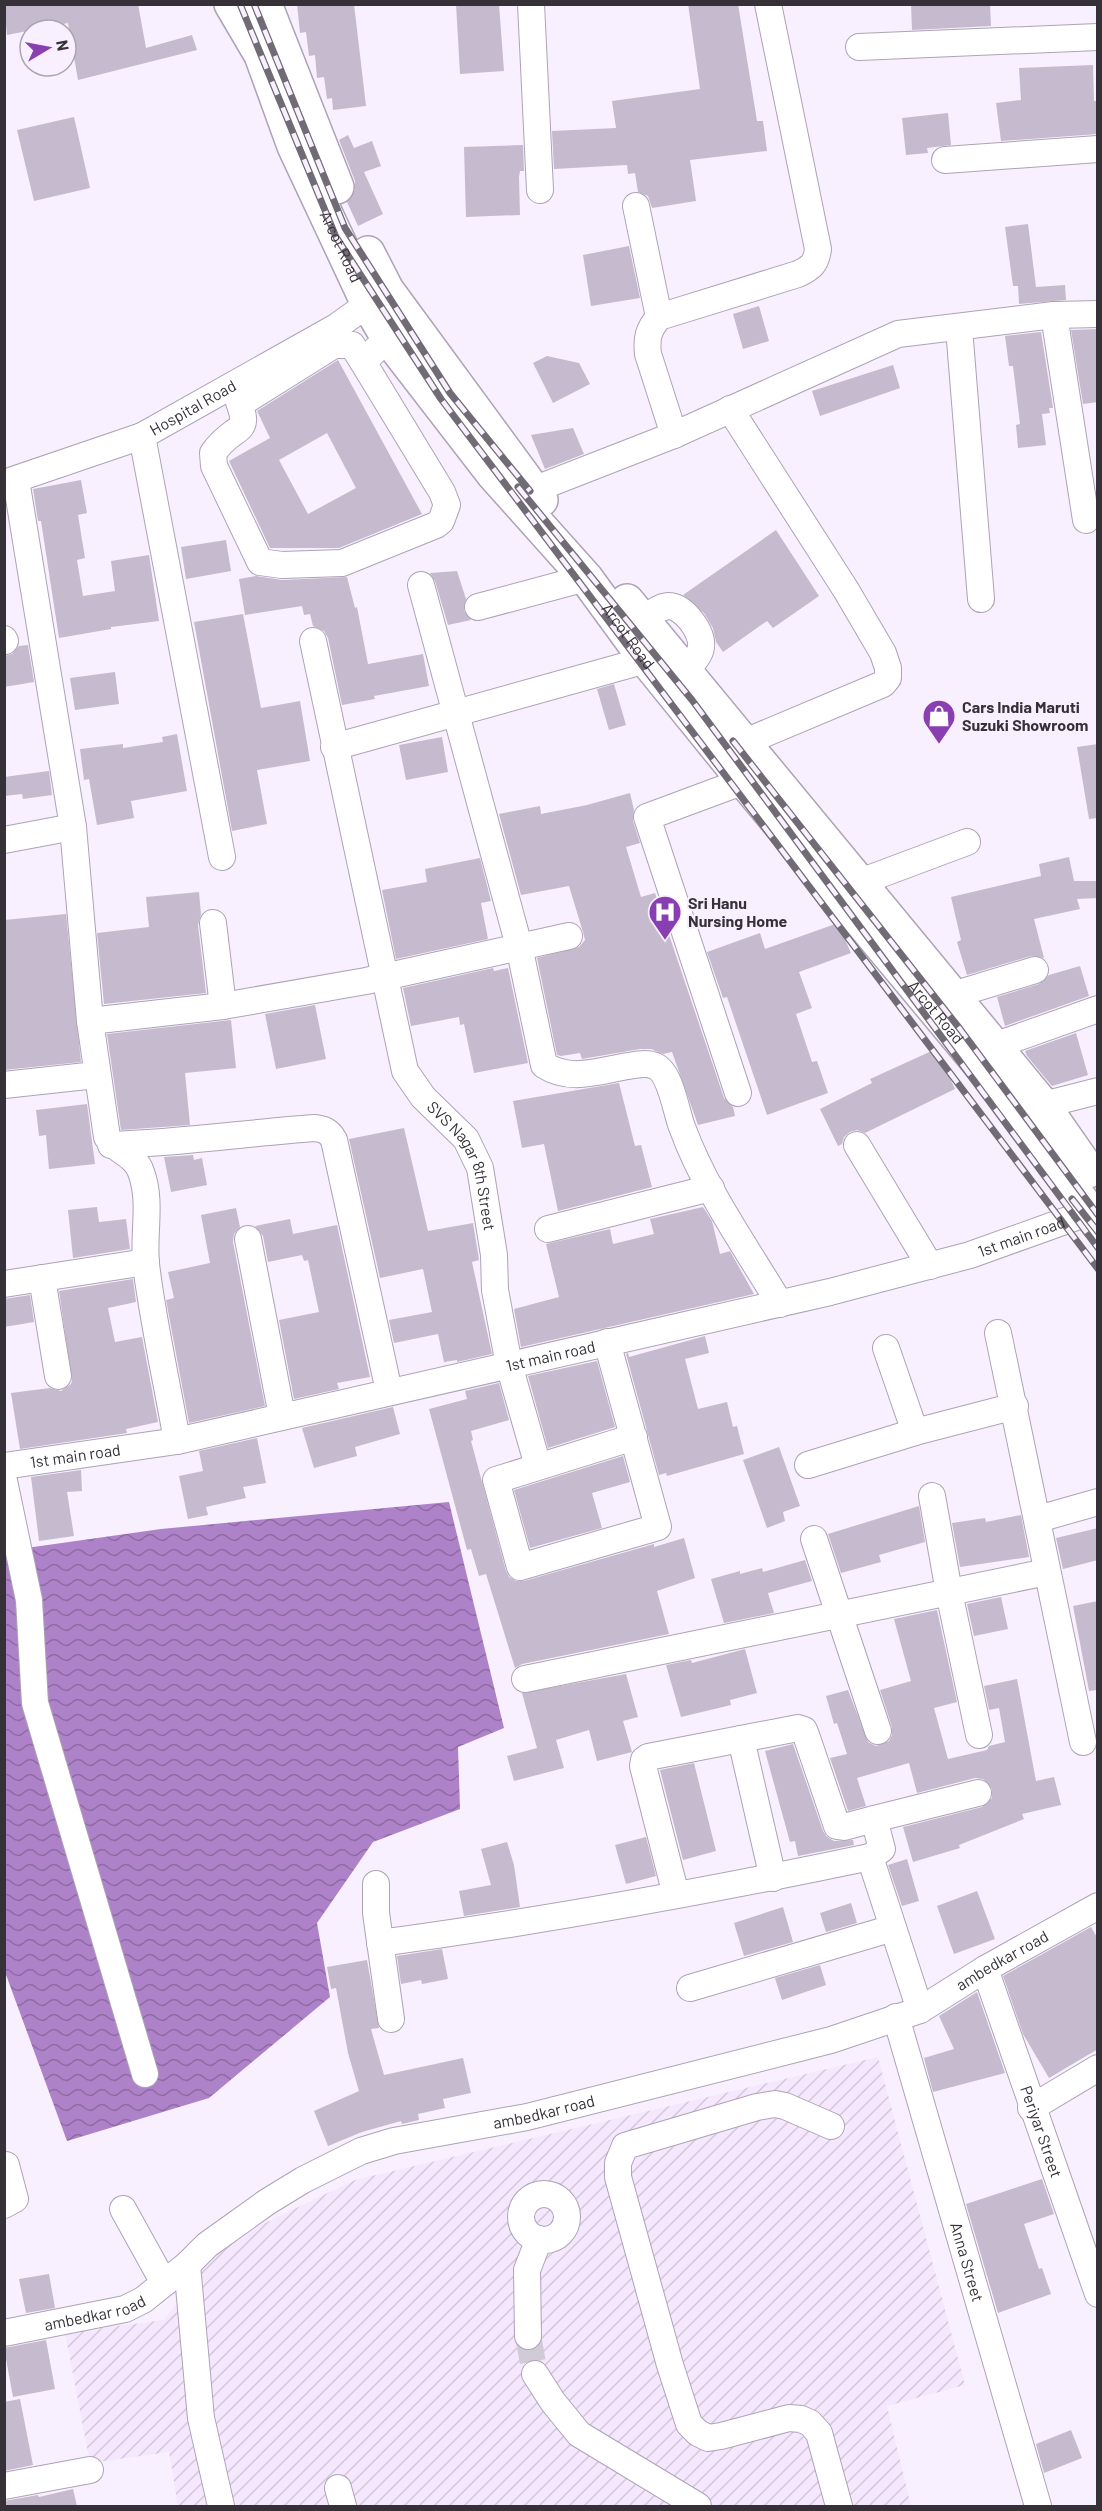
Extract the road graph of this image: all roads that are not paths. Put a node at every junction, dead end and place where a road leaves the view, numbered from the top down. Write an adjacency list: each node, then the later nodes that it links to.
1 (231, 4): 11 (main road, Arcot Road)
2 (266, 4): 16 (main road, Arcot Road)
3 (531, 4): 9 (street)
4 (768, 4): 14 (street)
5 (1098, 36): 6 (street)
6 (859, 47)
7 (1098, 149): 8 (street)
8 (945, 160)
9 (540, 190)
10 (636, 206): 14 (street)
11 (368, 304): 16 (main road, Arcot Road); 18 (street, Hospital Road)
12 (1098, 314): 13 (street)
13 (1054, 315): 15 (street); 24 (street)
14 (659, 317): 20 (street)
15 (959, 328): 19 (street); 27 (street)
16 (398, 336): 17 (street); 23 (main road, Arcot Road); 25 (main road, Arcot Road)
17 (363, 362): 18 (street); 18 (street)
18 (237, 395): 21 (street, Hospital Road)
19 (730, 409): 20 (street); 32 (street)
20 (674, 435): 23 (street)
21 (142, 436): 22 (street, Hospital Road); 38 (street)
22 (10, 481): 35 (street)
23 (533, 490): 30 (main road, Arcot Road)
24 (1086, 520)
25 (586, 578): 28 (street); 30 (main road, Arcot Road)
26 (421, 585): 31 (street)
27 (981, 599)
28 (478, 607)
29 (312, 641): 33 (street, SVS Nagar 8th Street)
30 (651, 641): 31 (street); 32 (main road, Arcot Road); 34 (main road, Arcot Road)
31 (457, 714): 33 (street); 42 (street)
32 (745, 742): 39 (main road, Arcot Road)
33 (334, 747): 44 (street, SVS Nagar 8th Street)
34 (744, 781): 39 (main road, Arcot Road); 53 (street)
35 (73, 827): 36 (street); 48 (street)
36 (4, 840)
37 (967, 842): 39 (street)
38 (222, 857)
39 (854, 894): 45 (main road, Arcot Road); 49 (main road, Arcot Road)
40 (213, 923): 46 (street)
41 (569, 936): 42 (street)
42 (519, 946): 44 (street); 57 (street)
43 (1035, 970): 45 (street)
44 (386, 977): 46 (street); 69 (street, SVS Nagar 8th Street)
45 (953, 995): 49 (main road, Arcot Road)
46 (223, 1006): 48 (street)
47 (1098, 1009): 49 (street)
48 (90, 1021): 50 (street)
49 (978, 1039): 54 (main road, Arcot Road)
50 (96, 1075): 51 (street); 55 (street)
51 (4, 1085)
52 (1098, 1091): 54 (street)
53 (738, 1093)
54 (1032, 1110): 58 (main road, Arcot Road)
55 (111, 1145): 61 (street); 71 (street)
56 (857, 1146): 62 (street)
57 (711, 1188): 59 (street); 65 (street)
58 (1095, 1195): 62 (street, 1st main road)
59 (548, 1229)
60 (248, 1239): 73 (street)
61 (146, 1262): 63 (street); 76 (street)
62 (930, 1266): 65 (street, 1st main road)
63 (42, 1278): 64 (street); 70 (street)
64 (4, 1284)
65 (780, 1304): 67 (street, 1st main road)
66 (998, 1333): 72 (street)
67 (608, 1342): 69 (street, 1st main road); 75 (street)
68 (886, 1348): 74 (street)
69 (509, 1365): 71 (street, 1st main road); 78 (street, SVS Nagar 8th Street)
70 (58, 1376)
71 (389, 1391): 73 (street, 1st main road)
72 (1015, 1406): 74 (street); 83 (street)
73 (282, 1416): 76 (street, 1st main road)
74 (915, 1432): 77 (street)
75 (634, 1437): 78 (street); 78 (street)
76 (177, 1441): 79 (street, 1st main road)
77 (808, 1465)
78 (538, 1466)
79 (4, 1467)
80 (4, 1481): 107 (street)
81 (932, 1496): 86 (street)
82 (1098, 1502): 83 (street)
83 (1038, 1520): 85 (street)
84 (814, 1539): 87 (street)
85 (1047, 1572): 86 (street); 92 (street)
86 (949, 1592): 87 (street); 90 (street)
87 (840, 1613): 88 (street); 89 (street)
88 (525, 1679)
89 (878, 1731)
90 (979, 1735)
91 (741, 1739): 94 (street); 96 (street); 98 (street)
92 (1083, 1742)
93 (978, 1793): 94 (street)
94 (874, 1819): 95 (street)
95 (870, 1857): 96 (street); 100 (street, Anna Street)
96 (773, 1878): 98 (street)
97 (376, 1884): 101 (street)
98 (676, 1895): 101 (street)
99 (1098, 1906): 102 (street, ambedkar road)
100 (893, 1928): 103 (street); 104 (street, Anna Street)
101 (380, 1943): 105 (street)
102 (985, 1969): 104 (street, ambedkar road); 108 (street, Periyar Street)
103 (690, 1988)
104 (908, 2014): 114 (street, ambedkar road); 125 (street, Anna Street)
105 (391, 2019)
106 (1098, 2068): 108 (street)
107 (145, 2074)
108 (1031, 2108): 116 (street, Periyar Street)
109 (831, 2126): 124 (street)
110 (6, 2164): 111 (street)
111 (4, 2205)
112 (123, 2209): 115 (street)
113 (539, 2239): 118 (street)
114 (187, 2265): 115 (street, ambedkar road); 122 (street)
115 (164, 2283): 117 (street, ambedkar road)
116 (1098, 2294)
117 (4, 2333)
118 (528, 2336)
119 (535, 2374): 123 (street)
120 (90, 2470): 121 (street)
121 (4, 2486)
122 (221, 2506)
123 (698, 2506)
124 (839, 2506)
125 (1038, 2506)

